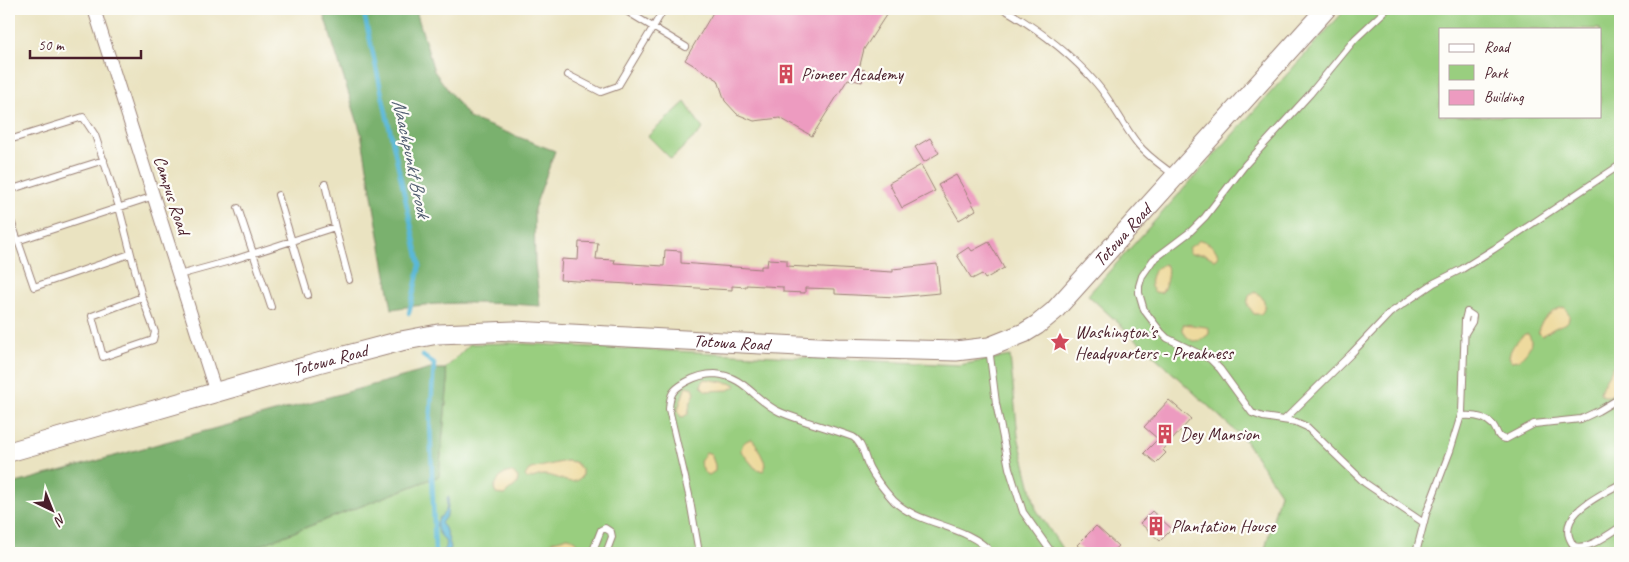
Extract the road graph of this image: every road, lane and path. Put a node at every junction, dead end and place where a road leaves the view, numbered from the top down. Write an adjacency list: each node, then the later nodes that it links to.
1 (94, 9): 17 (street, Campus Road)
2 (623, 9): 7 (lane)
3 (664, 9): 7 (lane)
4 (1004, 9): 13 (lane)
5 (1326, 9): 13 (main road, Totowa Road)
6 (1387, 9): 36 (lane)
7 (654, 27): 8 (lane); 9 (lane)
8 (686, 47)
9 (568, 75)
10 (9, 140): 11 (lane)
11 (104, 160): 15 (lane); 18 (lane)
12 (1620, 165): 36 (lane)
13 (1175, 176): 32 (main road, Totowa Road)
14 (325, 184): 21 (lane)
15 (9, 190)
16 (278, 195): 23 (lane)
17 (154, 196): 18 (lane); 26 (street, Campus Road)
18 (119, 207): 22 (lane); 24 (lane)
19 (238, 208): 25 (lane)
20 (9, 215): 22 (lane)
21 (335, 227): 23 (lane); 27 (lane)
22 (17, 241): 24 (lane)
23 (292, 241): 25 (lane); 28 (lane)
24 (130, 254): 29 (lane)
25 (252, 254): 26 (lane); 30 (lane)
26 (179, 275): 33 (street, Campus Road)
27 (350, 280)
28 (308, 296)
29 (142, 297): 29 (lane)
30 (271, 307)
31 (1464, 335): 35 (lane)
32 (989, 347): 33 (main road, Totowa Road); 45 (lane)
33 (216, 393): 37 (main road, Totowa Road)
34 (1620, 398): 35 (lane)
35 (1461, 416): 39 (lane)
36 (1284, 420): 39 (lane)
37 (9, 452)
38 (1620, 484): 40 (lane)
39 (1424, 523): 46 (lane)
40 (1620, 527)
41 (592, 553): 42 (lane)
42 (606, 553)
43 (699, 553): 44 (lane)
44 (992, 553)
45 (1052, 553)
46 (1416, 553)

